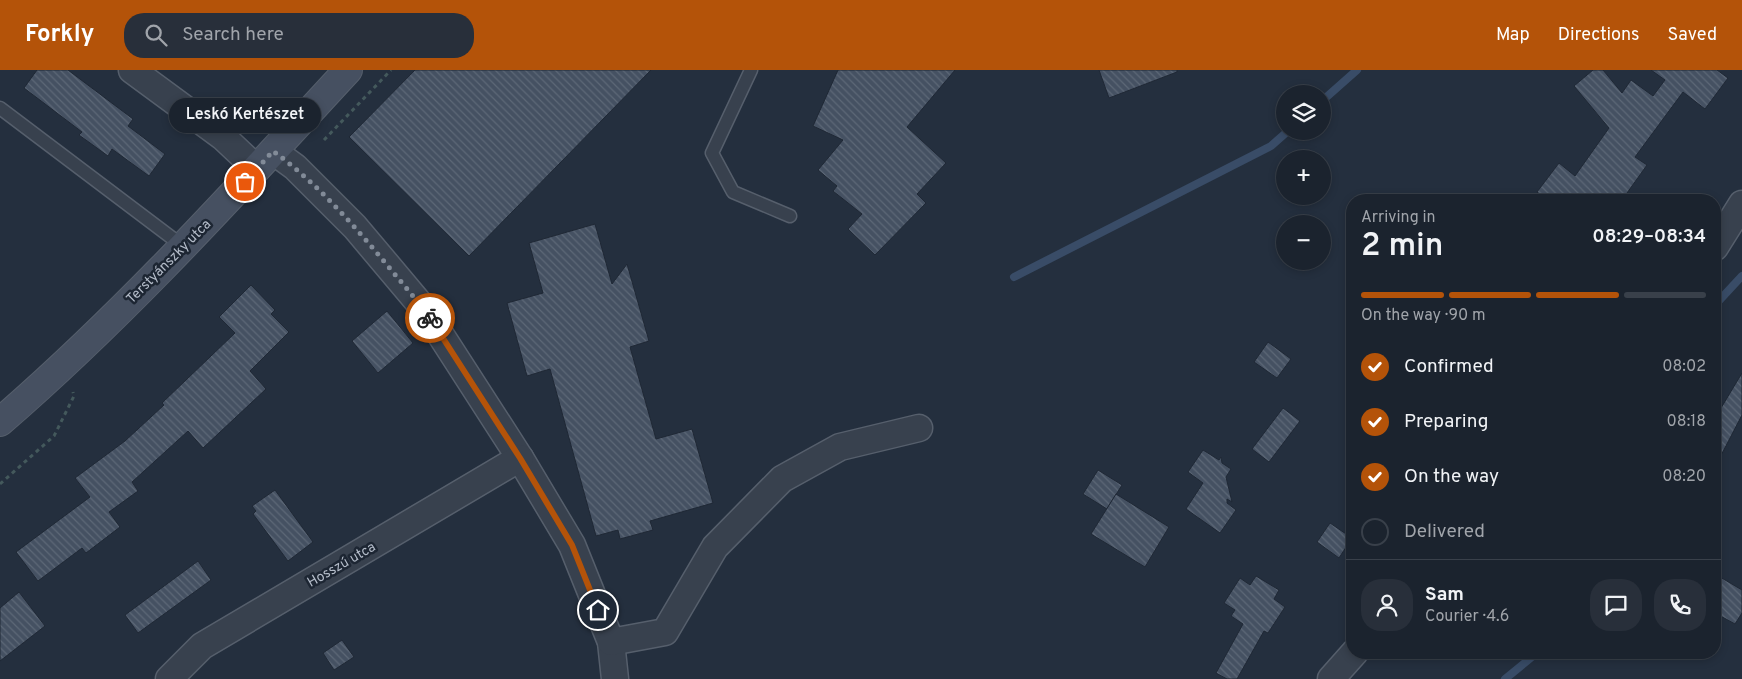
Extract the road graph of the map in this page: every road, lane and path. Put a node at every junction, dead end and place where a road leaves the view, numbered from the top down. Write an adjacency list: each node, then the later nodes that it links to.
1 (132, 70): 7 (street)
2 (348, 70): 7 (main road, Terstyánszky utca)
3 (391, 70): 6 (path)
4 (751, 70): 9 (lane)
5 (0, 108): 11 (lane)
6 (318, 145)
7 (265, 160): 11 (main road, Terstyánszky utca); 15 (street)
8 (1742, 204): 10 (street)
9 (790, 216)
10 (1721, 237)
11 (184, 247): 12 (main road, Terstyánszky utca)
12 (64, 364): 13 (main road, Terstyánszky utca); 16 (path)
13 (0, 422)
14 (920, 428): 17 (street)
15 (520, 458): 17 (street); 19 (street, Hosszú utca)
16 (0, 484)
17 (611, 642): 20 (street)
18 (1349, 659): 21 (street)
19 (169, 679)
20 (615, 679)
21 (1331, 679)

